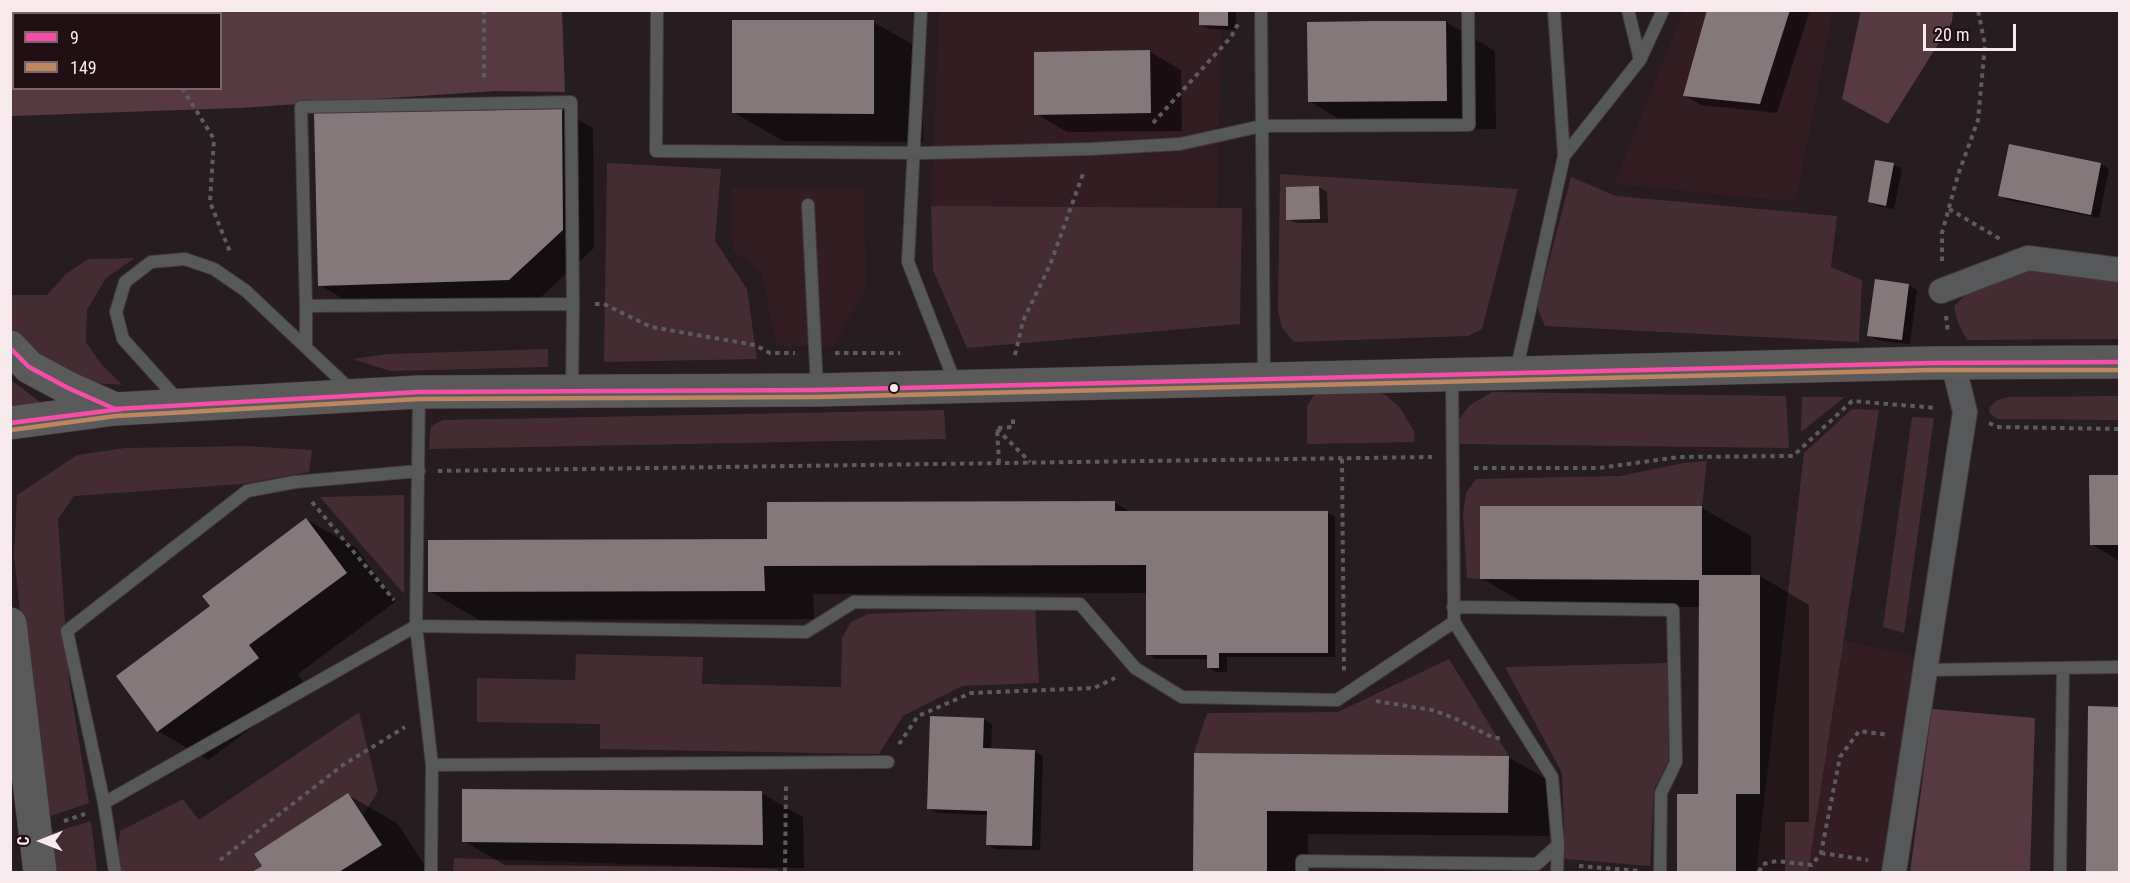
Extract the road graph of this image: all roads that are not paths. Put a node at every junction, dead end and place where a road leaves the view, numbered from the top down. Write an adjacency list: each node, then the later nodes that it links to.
1 (657, 10): 10 (lane)
2 (921, 10): 10 (lane)
3 (1261, 10): 9 (lane)
4 (1468, 10): 9 (lane)
5 (1554, 10): 11 (lane)
6 (1628, 10): 8 (lane)
7 (1663, 10): 8 (lane)
8 (1640, 60): 11 (lane)
9 (1262, 126): 10 (lane); 23 (lane)
10 (914, 152): 24 (lane)
11 (1564, 156): 22 (lane)
12 (808, 205): 25 (lane)
13 (2120, 270): 14 (street)
14 (1941, 291)
15 (573, 304): 16 (lane); 16 (lane); 27 (lane)
16 (306, 306): 17 (lane)
17 (306, 346): 28 (lane); 29 (lane)
18 (10, 347): 30 (main road)
19 (2120, 362): 20 (main road)
20 (1953, 363): 22 (main road); 39 (street)
21 (1452, 374): 22 (main road); 23 (main road); 33 (lane)
22 (1515, 374)
23 (1264, 380): 24 (main road)
24 (957, 387): 25 (main road)
25 (817, 390): 27 (main road)
26 (418, 392): 27 (main road); 28 (main road); 32 (lane)
27 (572, 392)
28 (356, 395): 29 (main road)
29 (182, 405): 30 (main road)
30 (115, 409): 31 (main road)
31 (10, 423)
32 (418, 471): 36 (lane); 42 (lane)
33 (1453, 607): 34 (lane); 50 (lane)
34 (1454, 622): 36 (lane); 43 (lane)
35 (10, 624): 46 (main road)
36 (416, 626): 41 (lane); 42 (lane)
37 (2120, 667): 38 (lane)
38 (2063, 668): 39 (lane); 51 (lane)
39 (1925, 670): 44 (street)
40 (888, 762): 41 (lane)
41 (432, 765): 48 (lane)
42 (104, 803): 47 (lane)
43 (1558, 845): 45 (lane); 49 (lane)
44 (1895, 868)
45 (1557, 869)
46 (40, 873)
47 (115, 873)
48 (431, 873)
49 (1302, 873)
50 (1660, 873)
51 (2060, 873)

